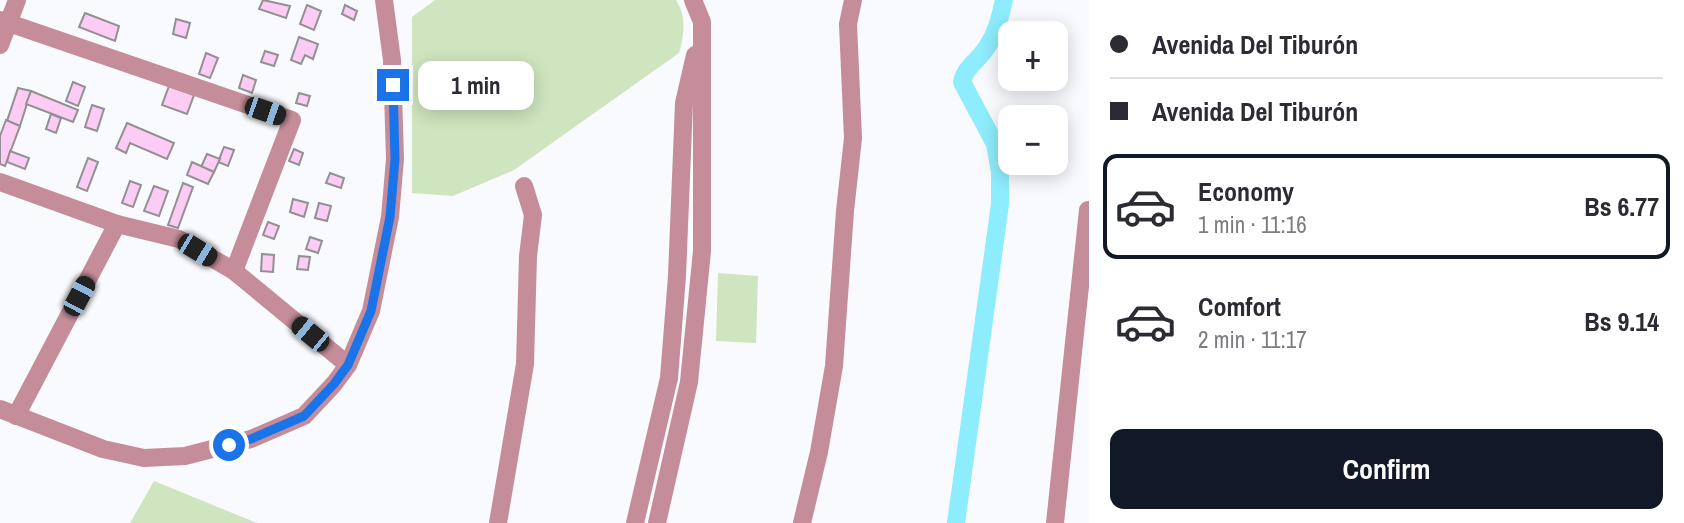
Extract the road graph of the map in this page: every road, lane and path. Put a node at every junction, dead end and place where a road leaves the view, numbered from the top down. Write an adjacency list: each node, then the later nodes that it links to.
1 (17, 0): 5 (street)
2 (384, 0): 13 (street)
3 (693, 0): 6 (street)
4 (853, 0): 18 (street)
5 (4, 22): 7 (street); 12 (street)
6 (702, 25): 16 (street); 17 (street)
7 (0, 45)
8 (0, 182): 11 (street)
9 (524, 187): 15 (street)
10 (1088, 210): 19 (street)
11 (117, 224): 12 (street); 14 (street)
12 (234, 271): 13 (street)
13 (348, 365): 14 (street)
14 (8, 412)
15 (498, 523)
16 (635, 523)
17 (657, 523)
18 (802, 523)
19 (1055, 523)

